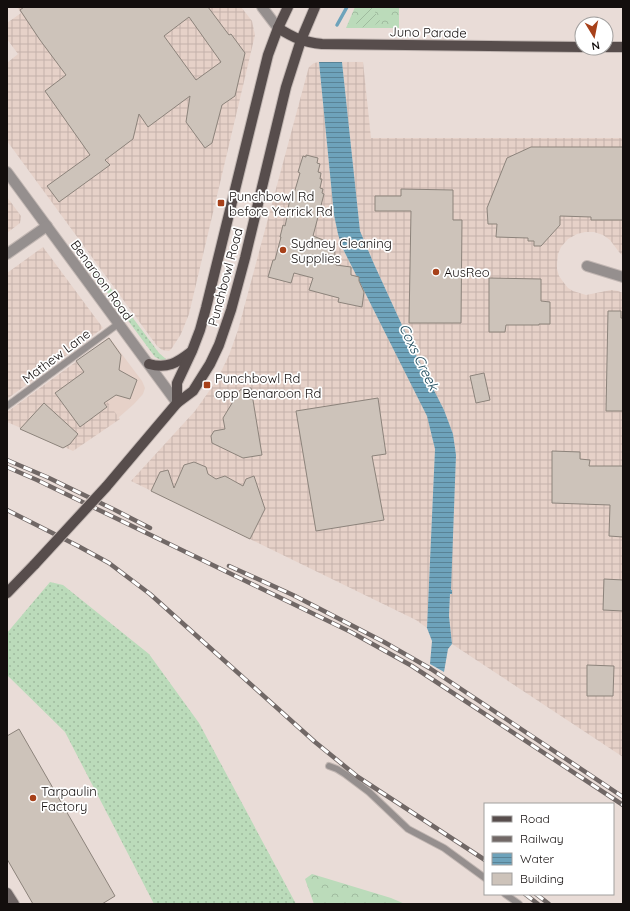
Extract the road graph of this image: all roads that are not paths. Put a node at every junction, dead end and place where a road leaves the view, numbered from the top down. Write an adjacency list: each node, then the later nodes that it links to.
1 (262, 7): 4 (street)
2 (288, 7): 4 (main road, Punchbowl Road)
3 (315, 7): 5 (main road, Punchbowl Road)
4 (278, 28): 5 (main road, Juno Parade); 13 (main road, Punchbowl Road)
5 (301, 40): 6 (main road, Juno Parade); 15 (main road, Punchbowl Road)
6 (574, 47)
7 (7, 172): 8 (street, Benaroon Road)
8 (47, 226): 9 (street); 12 (street, Benaroon Road)
9 (7, 254)
10 (587, 266): 11 (street)
11 (623, 277)
12 (118, 324): 14 (street, Benaroon Road); 16 (lane, Mathew Lane)
13 (192, 351): 14 (main road); 15 (main road, Punchbowl Road)
14 (149, 364): 15 (street, Benaroon Road)
15 (177, 403): 17 (main road, Punchbowl Road, bridge)
16 (7, 406)
17 (7, 593)
18 (329, 766): 19 (lane)
19 (484, 877)
20 (7, 893): 22 (main road)
21 (506, 895): 23 (lane)
22 (14, 904)
23 (519, 904)

